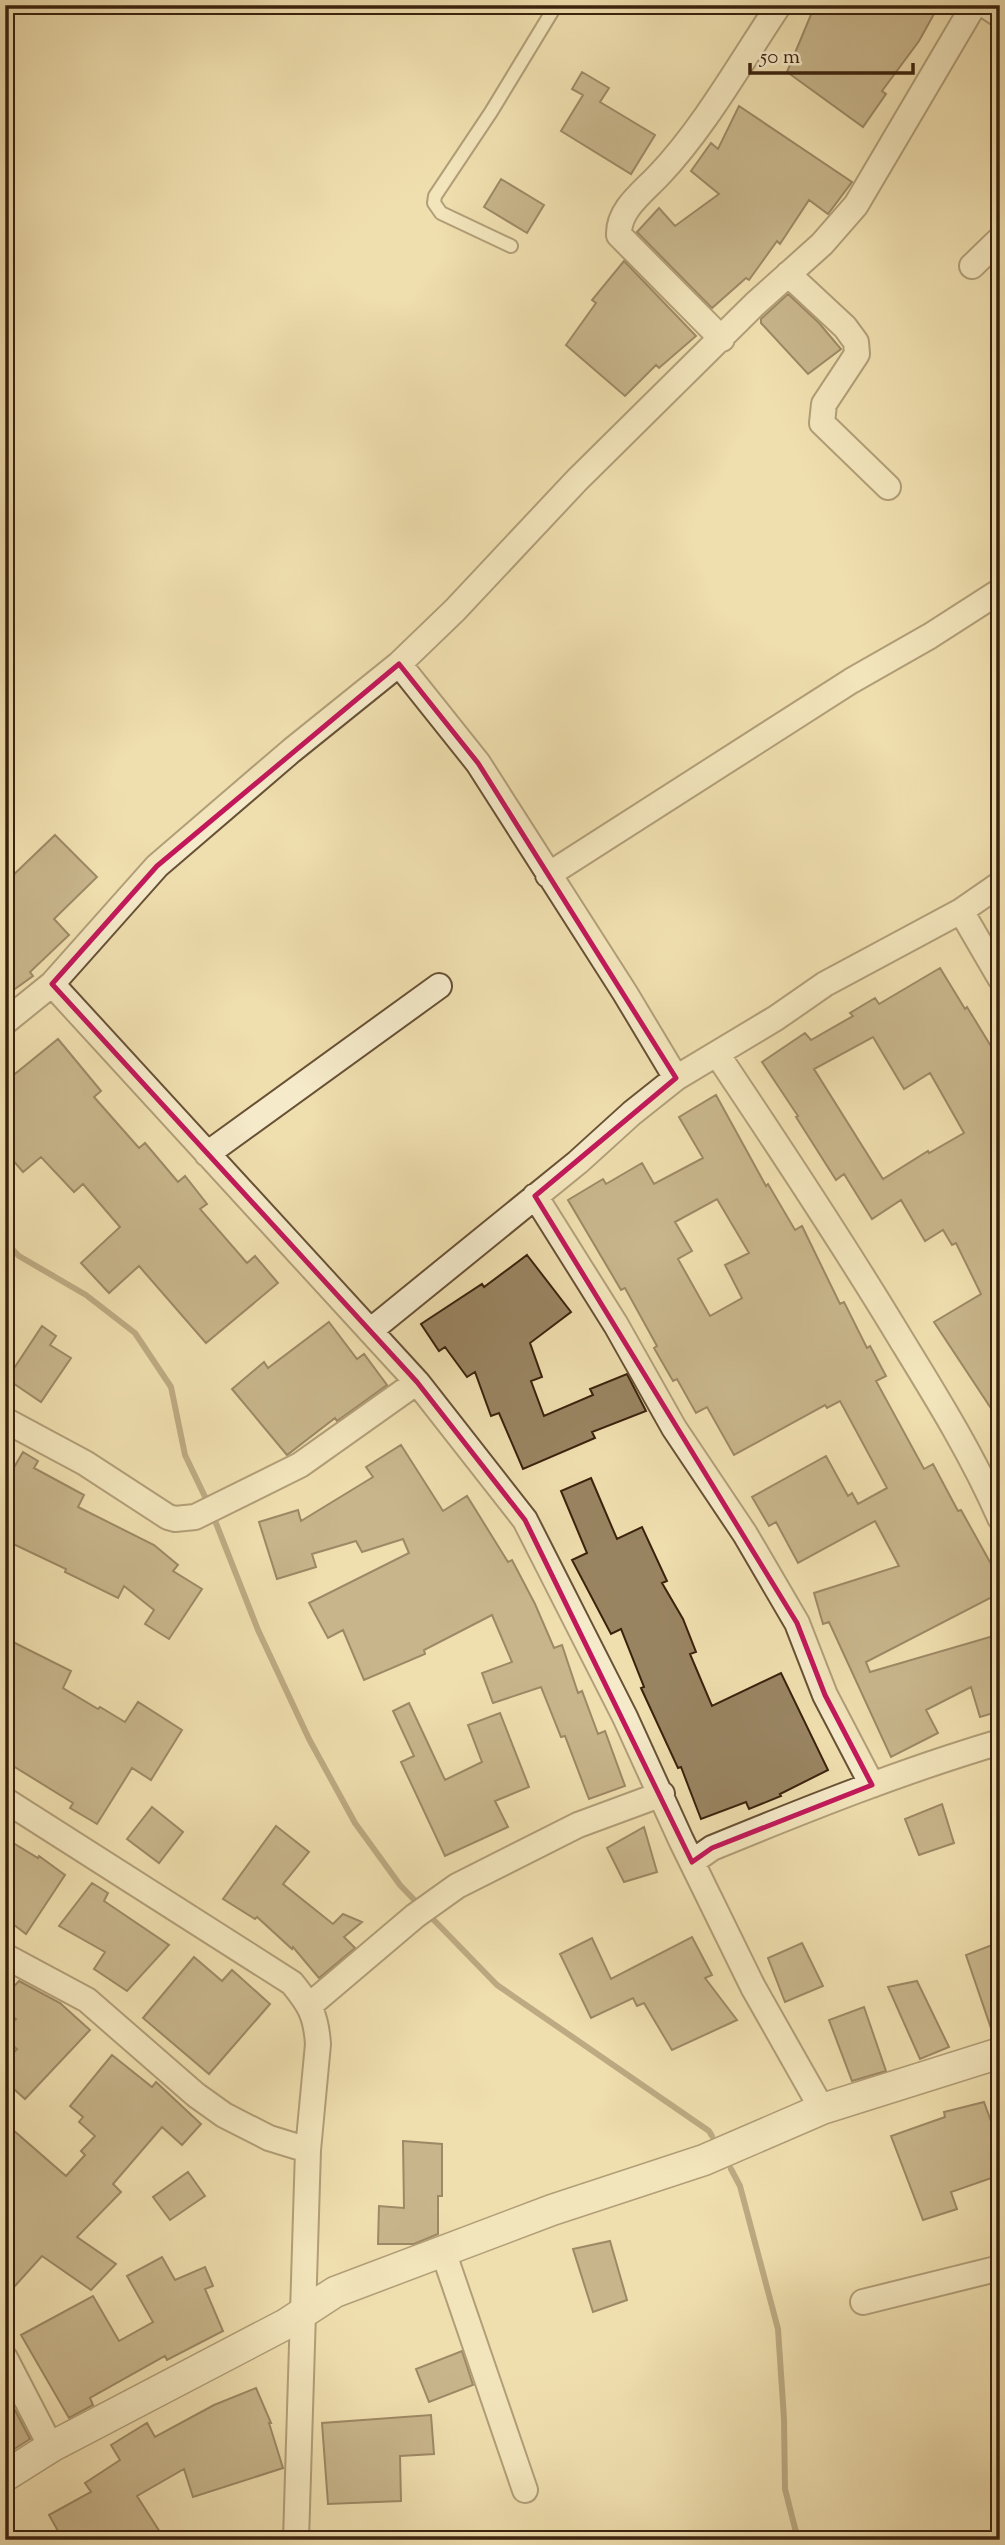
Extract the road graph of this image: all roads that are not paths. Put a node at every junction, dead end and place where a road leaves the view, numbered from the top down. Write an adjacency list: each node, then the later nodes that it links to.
1 (556, 5): 7 (lane)
2 (779, 5): 10 (street)
3 (974, 5): 9 (street)
4 (985, 5): 5 (street)
5 (1000, 15)
6 (1000, 239): 8 (street)
7 (511, 246)
8 (972, 266)
9 (788, 274): 10 (street); 11 (street)
10 (722, 340): 13 (street)
11 (888, 487)
12 (1000, 590): 14 (street)
13 (399, 664): 14 (street); 18 (street)
14 (548, 875): 22 (street)
15 (1000, 884): 16 (street)
16 (961, 911): 17 (street); 21 (street)
17 (1000, 978)
18 (52, 984): 20 (street); 23 (street)
19 (439, 986): 23 (street)
20 (5, 1022)
21 (717, 1054): 22 (street); 28 (street)
22 (676, 1078): 24 (street)
23 (207, 1154): 25 (street)
24 (535, 1196): 25 (street); 30 (street)
25 (370, 1331): 26 (street)
26 (417, 1382): 27 (street); 31 (street)
27 (5, 1420)
28 (1000, 1518)
29 (1000, 1742): 30 (street)
30 (872, 1785): 33 (street)
31 (662, 1794): 33 (street); 35 (street)
32 (5, 1800): 35 (street)
33 (692, 1862): 37 (street)
34 (5, 1956): 38 (street)
35 (310, 2005): 38 (street)
36 (1000, 2053): 37 (street)
37 (822, 2109): 39 (street)
38 (308, 2150): 42 (street)
39 (443, 2251): 42 (street); 46 (street)
40 (1000, 2268): 41 (street)
41 (863, 2302)
42 (304, 2310): 44 (street); 47 (street)
43 (5, 2358): 44 (street)
44 (51, 2447): 45 (street)
45 (5, 2476)
46 (526, 2490)
47 (296, 2540)

